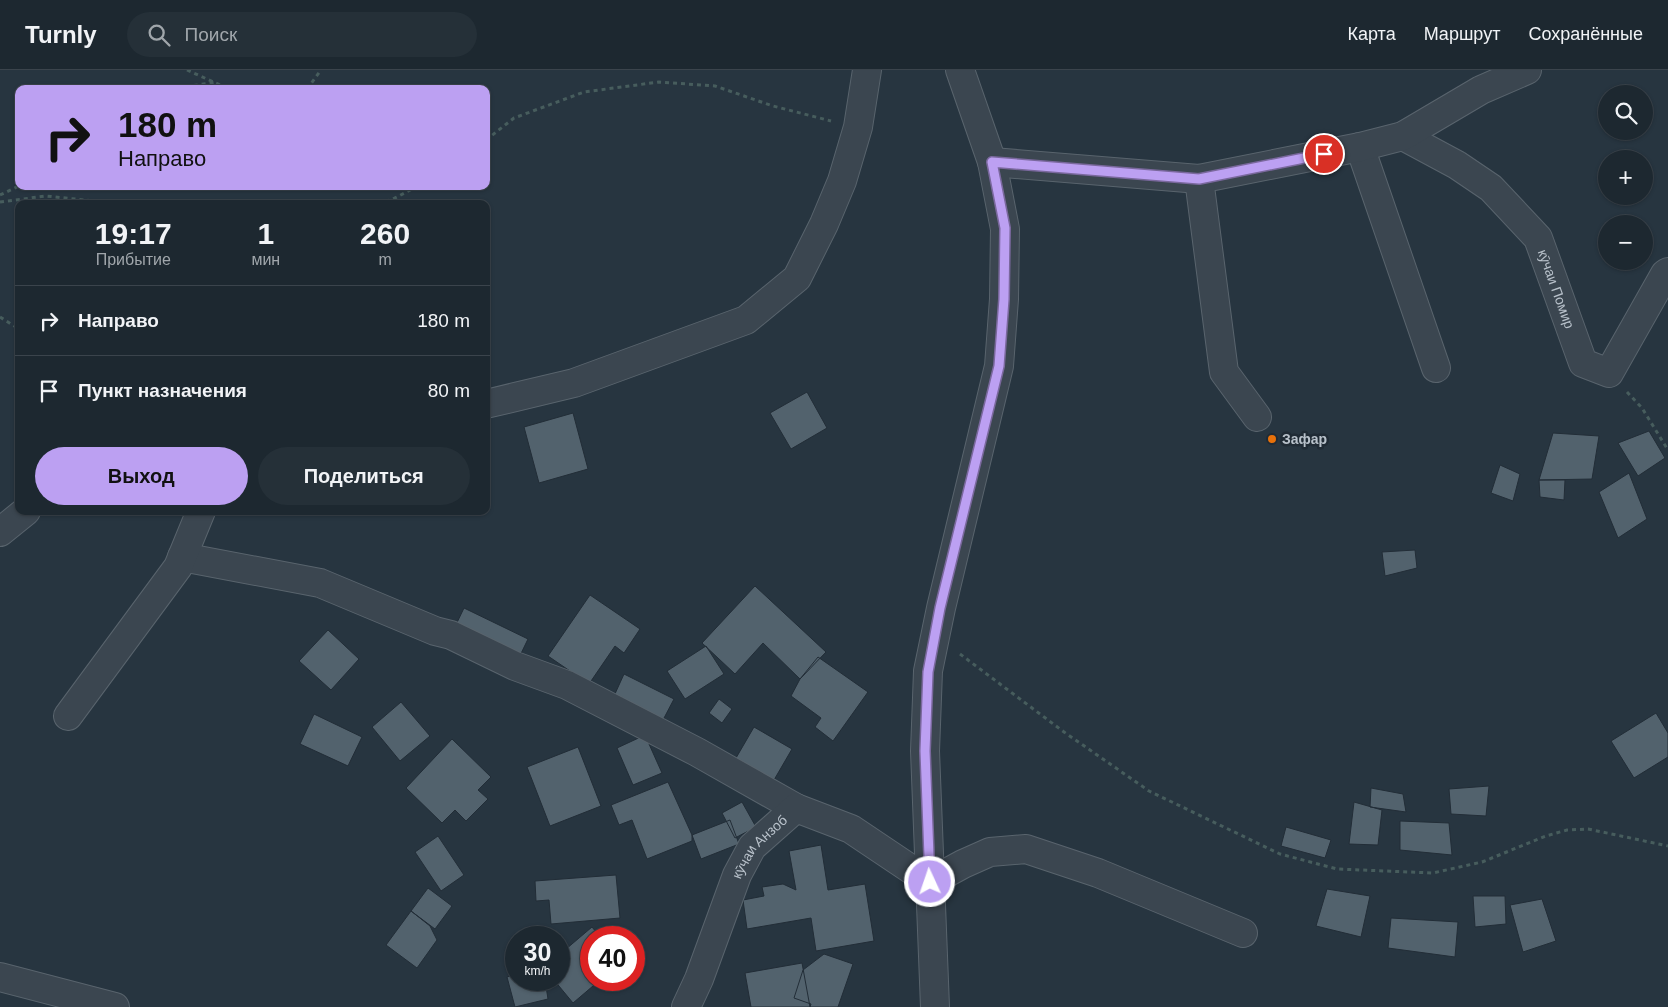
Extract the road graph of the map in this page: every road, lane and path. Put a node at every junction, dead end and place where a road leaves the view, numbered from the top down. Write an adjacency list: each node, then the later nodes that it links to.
1 (186, 70): 6 (path)
2 (321, 70): 9 (path)
3 (867, 70): 10 (street)
4 (960, 70): 14 (street)
5 (1527, 70): 11 (street)
6 (217, 82): 7 (path); 8 (path)
7 (197, 85)
8 (222, 85)
9 (309, 85)
10 (858, 127): 12 (path); 29 (street)
11 (1403, 136): 13 (street); 28 (street, кӯчаи Помир)
12 (490, 137)
13 (1360, 147): 15 (street); 27 (street)
14 (992, 162): 15 (street); 36 (street)
15 (1199, 179): 30 (street)
16 (15, 188): 18 (path)
17 (410, 190): 22 (path)
18 (0, 196)
19 (15, 200): 23 (path)
20 (15, 200): 21 (path)
21 (84, 200)
22 (390, 200)
23 (0, 202)
24 (1668, 272): 28 (street)
25 (0, 317): 26 (path)
26 (15, 326)
27 (1436, 368)
28 (1609, 373): 31 (path)
29 (490, 403)
30 (1257, 418)
31 (1668, 450)
32 (21, 515): 34 (street)
33 (199, 515): 35 (street)
34 (0, 532)
35 (182, 557): 37 (street); 38 (street)
36 (935, 636): 39 (path); 40 (street)
37 (68, 716)
38 (796, 808): 40 (street, кӯчаи Анзоб); 44 (street, кӯчаи Анзоб)
39 (1668, 846)
40 (930, 882): 41 (street); 45 (street)
41 (1243, 933)
42 (0, 977): 43 (street)
43 (115, 1007)
44 (686, 1007)
45 (935, 1007)

